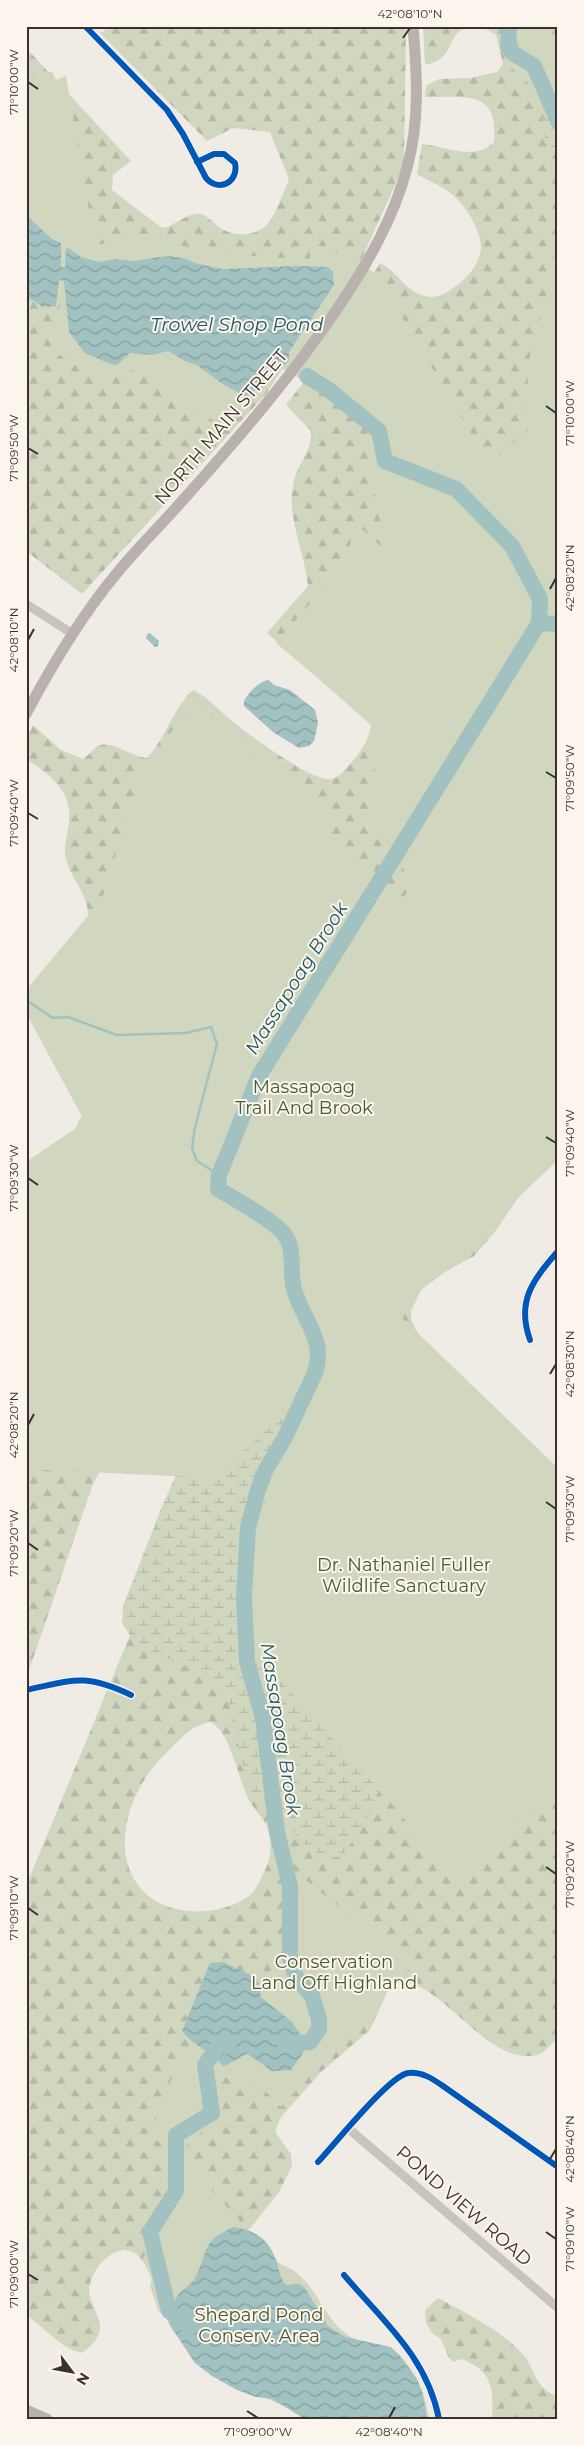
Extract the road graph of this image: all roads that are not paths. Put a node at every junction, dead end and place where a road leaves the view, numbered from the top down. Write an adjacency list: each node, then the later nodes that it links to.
1 (85, 26): 3 (street)
2 (413, 26): 5 (main road, NORTH MAIN STREET)
3 (197, 162)
4 (26, 604): 5 (street)
5 (73, 634): 6 (main road, NORTH MAIN STREET)
6 (26, 714)
7 (558, 1251): 8 (street)
8 (530, 1340)
9 (26, 1690): 10 (street)
10 (131, 1695)
11 (349, 2129): 12 (street); 13 (street); 15 (street, POND VIEW ROAD)
12 (318, 2162)
13 (558, 2167)
14 (344, 2275): 18 (street)
15 (558, 2308)
16 (26, 2410): 17 (main road)
17 (47, 2419)
18 (439, 2419)

